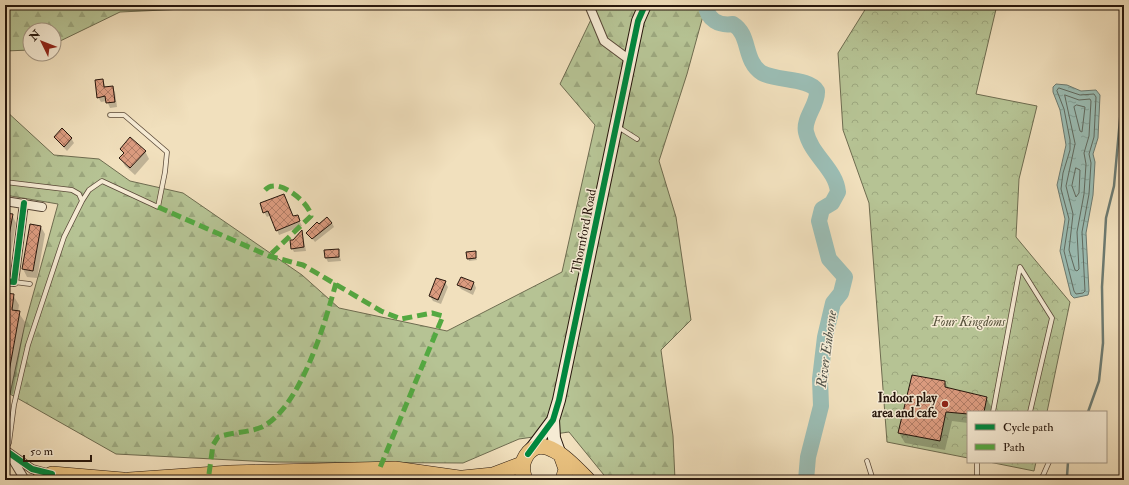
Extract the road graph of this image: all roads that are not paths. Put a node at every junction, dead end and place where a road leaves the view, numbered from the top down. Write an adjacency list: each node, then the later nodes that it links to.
1 (589, 5): 3 (street)
2 (645, 5): 3 (street, Thornford Road)
3 (631, 61): 5 (street, Thornford Road)
4 (110, 115): 9 (lane)
5 (616, 126): 6 (lane); 17 (street, Thornford Road)
6 (637, 138)
7 (5, 182): 9 (lane)
8 (5, 201): 10 (street)
9 (82, 201): 18 (lane)
10 (24, 203): 11 (street); 13 (street)
11 (42, 207)
12 (5, 281): 13 (street)
13 (14, 282): 14 (lane)
14 (30, 284)
15 (993, 411): 16 (lane)
16 (1030, 411)
17 (553, 420): 19 (street, Thornford Road); 20 (street, Thornford Road)
18 (7, 452): 24 (street); 27 (street)
19 (560, 454): 20 (highway); 31 (highway); 32 (highway)
20 (525, 459): 26 (highway); 30 (highway)
21 (867, 461): 33 (lane)
22 (977, 463): 34 (lane)
23 (1049, 463): 35 (lane)
24 (54, 477): 28 (highway)
25 (189, 478): 26 (highway); 29 (highway)
26 (468, 479)
27 (25, 480)
28 (123, 480)
29 (129, 480)
30 (525, 480)
31 (563, 480)
32 (588, 480)
33 (873, 480)
34 (977, 480)
35 (1041, 480)

